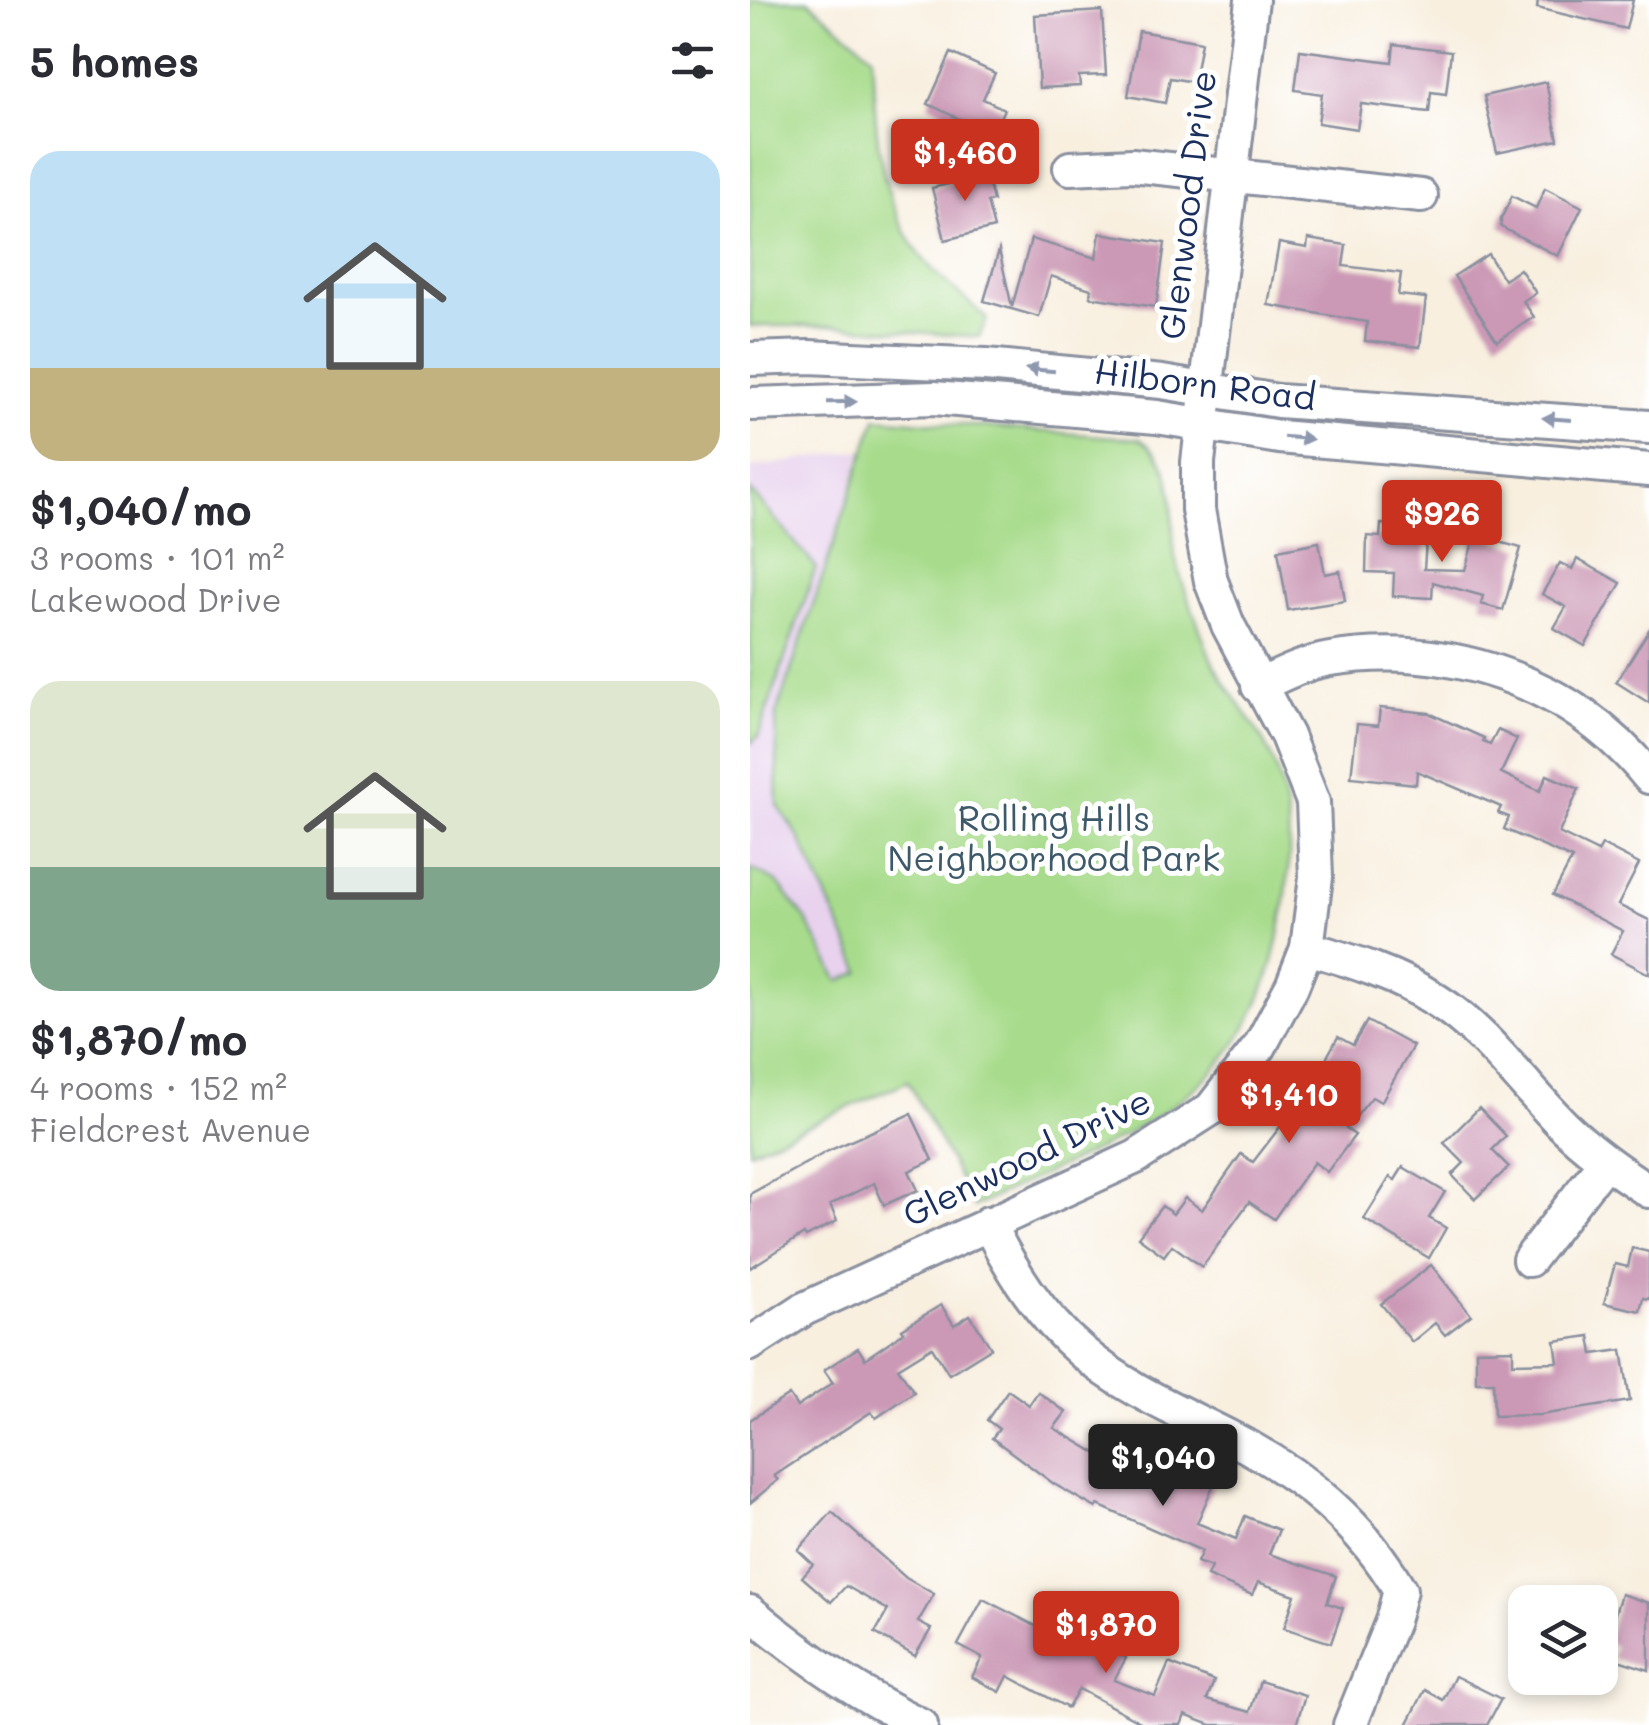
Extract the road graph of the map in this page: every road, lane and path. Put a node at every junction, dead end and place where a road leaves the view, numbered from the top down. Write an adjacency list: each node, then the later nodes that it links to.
1 (1252, 0): 3 (street, Glenwood Drive)
2 (1070, 168): 3 (street)
3 (1230, 174): 4 (street); 6 (street, Glenwood Drive)
4 (1421, 196)
5 (750, 359): 6 (street, Hilborn Road, one-way to 5)
6 (1207, 388): 8 (street, Glenwood Drive); 9 (street, Hilborn Road, one-way to 6)
7 (750, 404): 8 (street, Hilborn Road, one-way to 8)
8 (1202, 424): 10 (street, Hilborn Road, one-way to 10); 11 (street, Glenwood Drive)
9 (1649, 427)
10 (1649, 470)
11 (1258, 686): 12 (street); 13 (street, Glenwood Drive)
12 (1649, 777)
13 (1307, 948): 14 (street); 16 (street, Glenwood Drive)
14 (1604, 1162): 15 (street); 17 (street)
15 (1649, 1192)
16 (988, 1222): 18 (street, Glenwood Drive); 21 (street)
17 (1529, 1260)
18 (750, 1344)
19 (750, 1612): 20 (street)
20 (921, 1725)
21 (1350, 1725)

